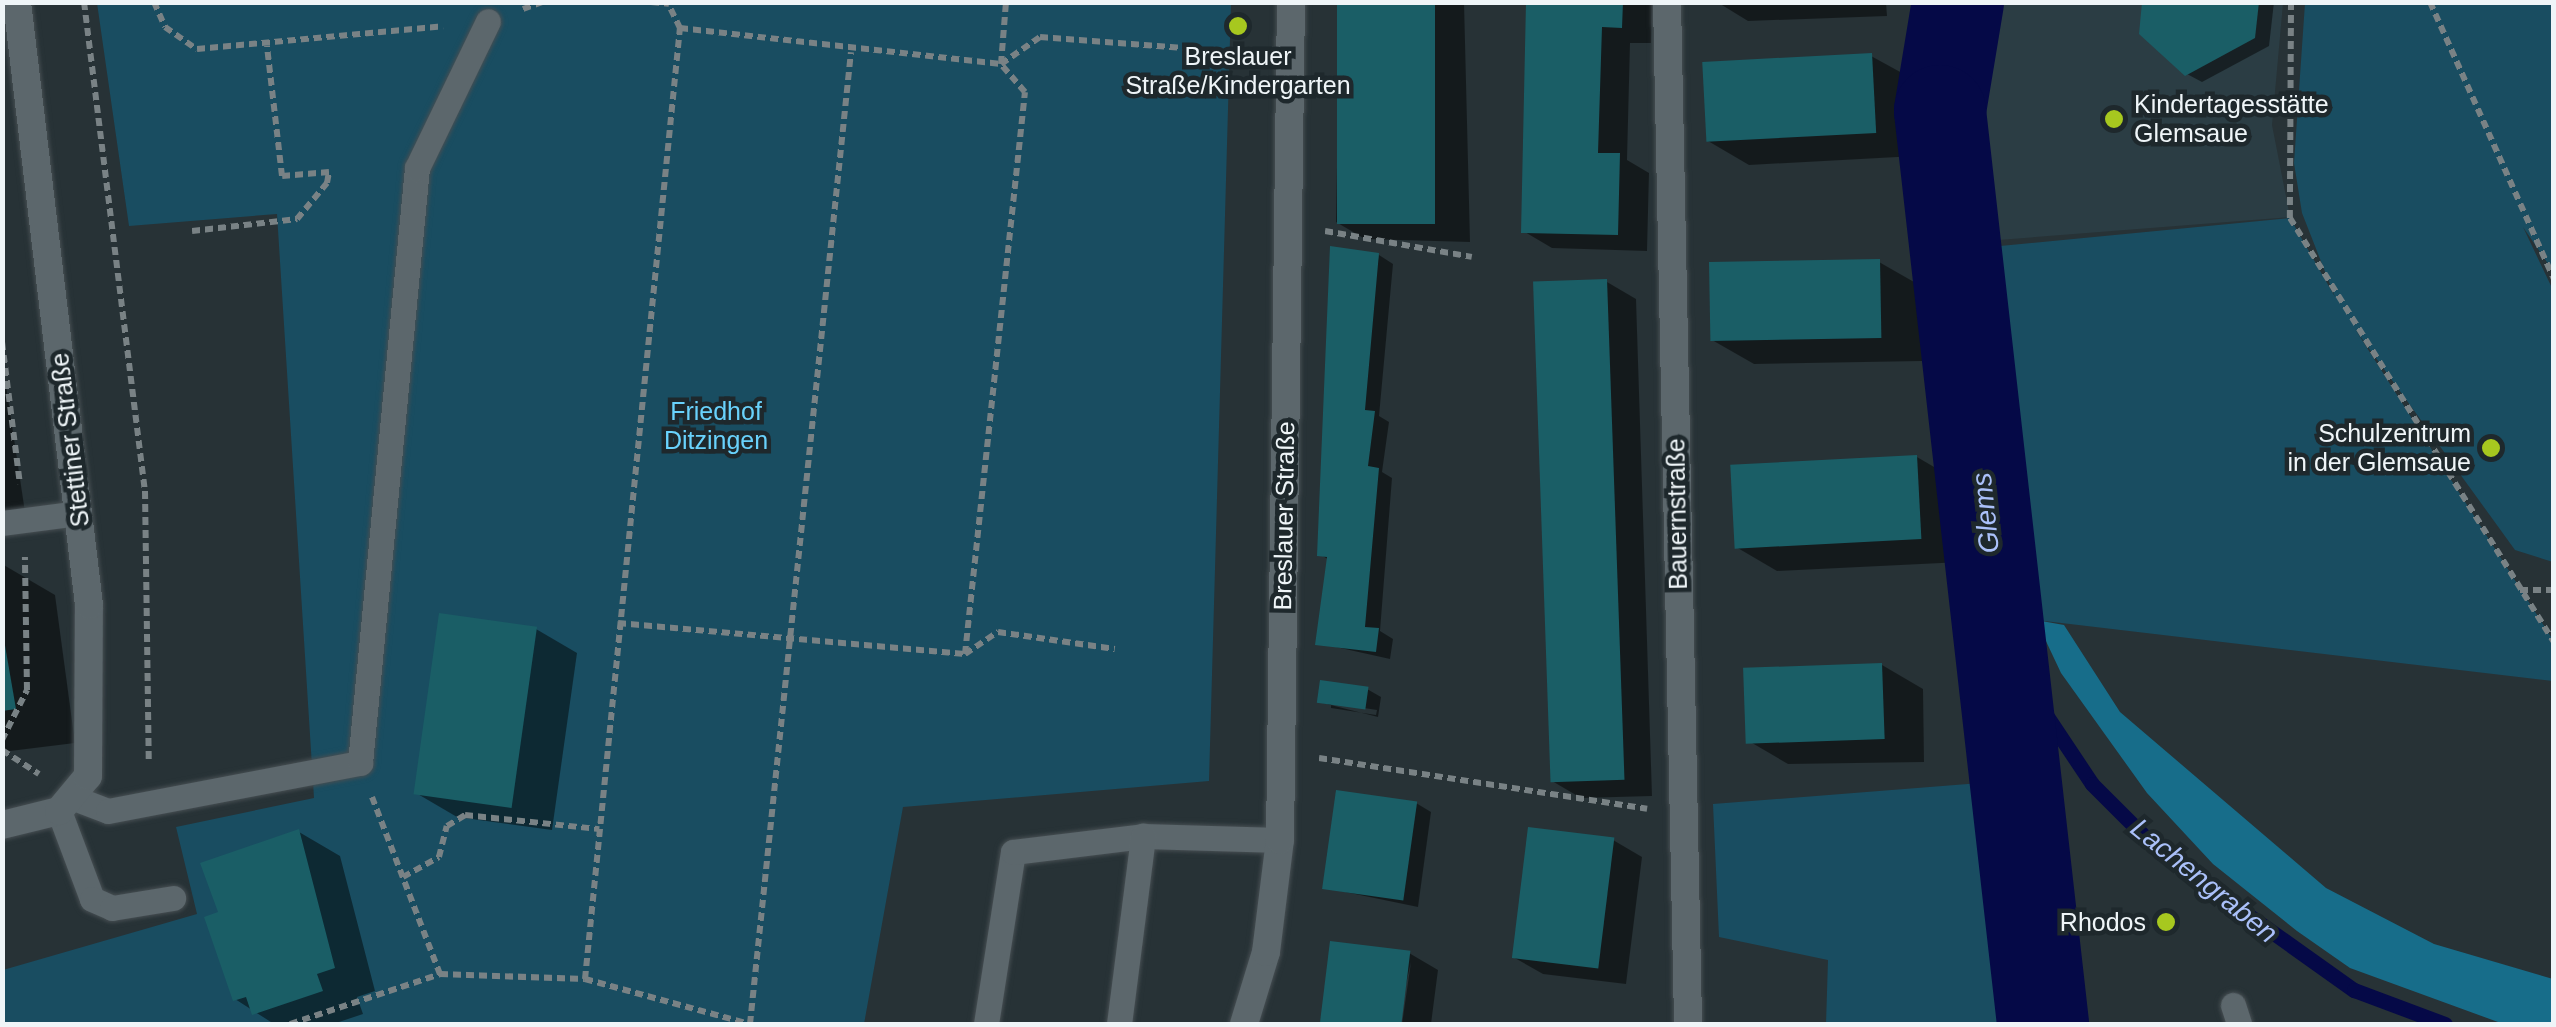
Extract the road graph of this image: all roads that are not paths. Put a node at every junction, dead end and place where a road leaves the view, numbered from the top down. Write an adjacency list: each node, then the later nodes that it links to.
1 (18, 2): 5 (street, Stettiner Straße)
2 (1291, 2): 10 (street, Breslauer Straße)
3 (1667, 2): 15 (street, Bauernstraße)
4 (488, 21): 7 (lane)
5 (78, 513): 6 (lane); 7 (street, Stettiner Straße)
6 (2, 524)
7 (67, 804): 8 (street); 11 (lane)
8 (2, 825)
9 (1144, 836): 10 (lane); 12 (lane); 13 (lane)
10 (1280, 840): 14 (street, Breslauer Straße)
11 (173, 898)
12 (986, 1024)
13 (1118, 1024)
14 (1244, 1024)
15 (1688, 1024)

